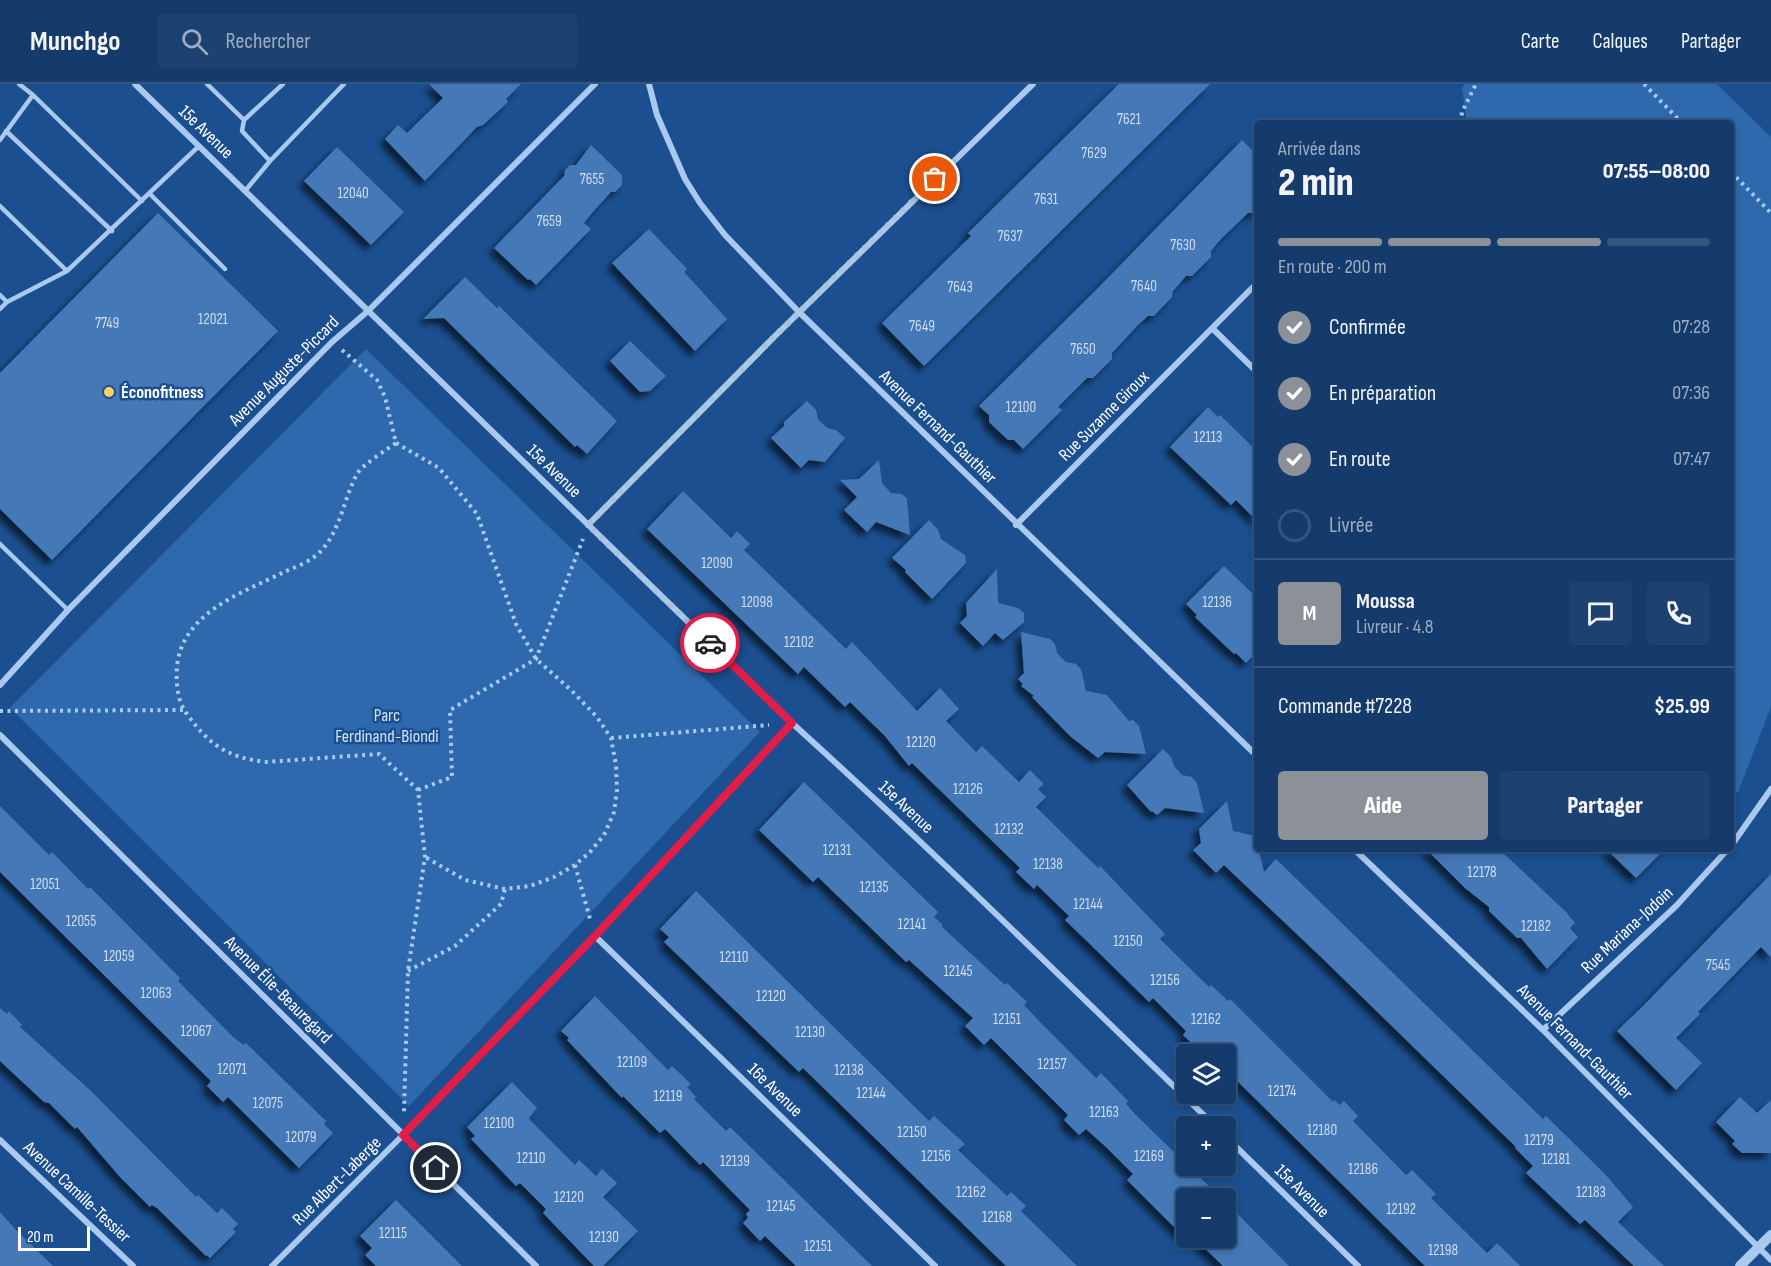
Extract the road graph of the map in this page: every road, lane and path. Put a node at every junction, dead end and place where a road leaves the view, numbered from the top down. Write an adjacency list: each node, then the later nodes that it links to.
1 (19, 84): 11 (lane)
2 (135, 84): 17 (street, 15e Avenue)
3 (207, 84): 12 (lane)
4 (282, 84): 12 (lane)
5 (344, 84): 18 (lane)
6 (595, 84): 32 (street, Avenue Auguste-Piccard)
7 (650, 84): 33 (street, Avenue Fernand-Gauthier)
8 (1033, 84): 33 (street)
9 (1476, 84): 13 (path)
10 (1644, 84): 14 (path)
11 (33, 95): 15 (lane); 22 (lane)
12 (244, 120): 18 (lane)
13 (1461, 120)
14 (1679, 120)
15 (6, 131): 16 (lane); 25 (lane)
16 (0, 140)
17 (199, 146): 20 (street, 15e Avenue); 21 (lane)
18 (270, 161): 20 (lane)
19 (1734, 175): 24 (path)
20 (245, 191): 32 (street, 15e Avenue)
21 (150, 194): 22 (lane); 26 (lane)
22 (142, 201): 25 (lane)
23 (0, 206): 27 (lane)
24 (1771, 213)
25 (112, 231): 27 (lane)
26 (225, 269)
27 (67, 271): 30 (lane)
28 (1254, 286): 34 (street, Rue Suzanne Giroux)
29 (0, 295): 30 (lane)
30 (7, 302): 31 (lane)
31 (0, 309)
32 (368, 311): 35 (street, Avenue Auguste-Piccard); 38 (street, 15e Avenue)
33 (799, 312): 38 (street); 39 (street, Avenue Fernand-Gauthier)
34 (1214, 328): 36 (street); 39 (street, Rue Suzanne Giroux)
35 (332, 342): 37 (path); 41 (street, Avenue Auguste-Piccard)
36 (1254, 369)
37 (396, 443): 42 (path); 44 (path)
38 (588, 525): 42 (path); 46 (street, 15e Avenue)
39 (1016, 525): 49 (street, Avenue Fernand-Gauthier)
40 (0, 544): 41 (lane)
41 (68, 610): 43 (street, Avenue Auguste-Piccard)
42 (536, 659): 48 (path); 51 (path)
43 (0, 685)
44 (184, 710): 45 (path); 51 (path)
45 (0, 711)
46 (792, 723): 48 (path); 58 (street, Rue Albert-Laberge); 61 (street, 15e Avenue)
47 (0, 735): 62 (street, Avenue Élie-Beauregard)
48 (611, 738): 56 (path)
49 (1254, 753)
50 (1771, 789): 52 (street, Rue Mariana-Jodoin)
51 (418, 790): 55 (path)
52 (1734, 840)
53 (1357, 852): 60 (street, Avenue Fernand-Gauthier)
54 (1724, 852): 60 (street, Rue Mariana-Jodoin)
55 (425, 857): 57 (path); 59 (path)
56 (575, 865): 57 (path); 58 (path)
57 (505, 889): 59 (path)
58 (595, 936): 62 (street, Rue Albert-Laberge); 71 (street, 16e Avenue)
59 (408, 971): 62 (path)
60 (1543, 1030): 66 (street, Avenue Fernand-Gauthier)
61 (1205, 1116)
62 (403, 1135): 69 (street, Rue Albert-Laberge); 70 (street, Avenue Élie-Beauregard)
63 (0, 1140): 68 (street, Avenue Camille-Tessier)
64 (1236, 1147): 72 (street, 15e Avenue)
65 (1771, 1235): 66 (street)
66 (1758, 1248): 67 (street, Avenue Fernand-Gauthier); 73 (street)
67 (1771, 1260)
68 (133, 1266)
69 (272, 1266)
70 (536, 1266)
71 (935, 1266)
72 (1359, 1266)
73 (1740, 1266)

